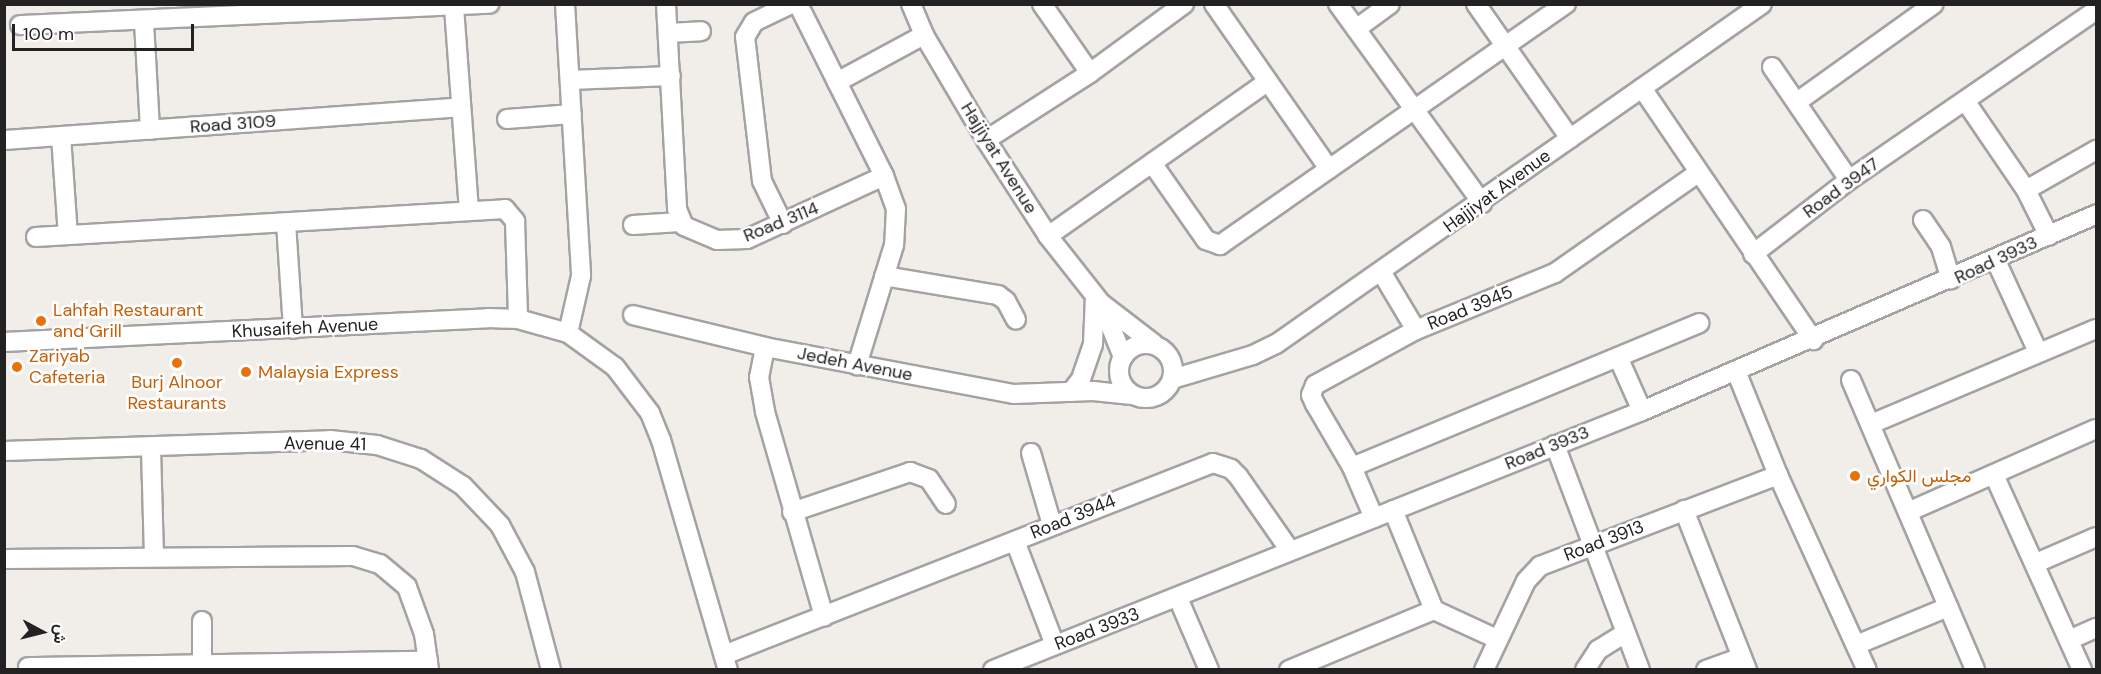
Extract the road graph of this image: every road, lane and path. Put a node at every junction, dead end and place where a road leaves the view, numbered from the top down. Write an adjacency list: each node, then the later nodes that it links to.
1 (490, 4): 16 (street)
2 (565, 4): 28 (street)
3 (666, 4): 22 (street)
4 (791, 4): 56 (street)
5 (798, 4): 29 (street)
6 (911, 4): 23 (street, Hajjiyat Avenue)
7 (1041, 4): 26 (street)
8 (1184, 4): 26 (street)
9 (1214, 4): 30 (street)
10 (1338, 4): 20 (street)
11 (1390, 4): 20 (street)
12 (1476, 4): 24 (street)
13 (1566, 4): 24 (street)
14 (1762, 4): 31 (street, Hajjiyat Avenue)
15 (1934, 4): 32 (street)
16 (454, 7): 18 (street); 34 (street)
17 (2094, 9): 33 (street, Road 3947)
18 (144, 22): 19 (street); 38 (street)
19 (20, 25)
20 (1356, 29): 35 (street)
21 (701, 31): 22 (street)
22 (668, 33): 27 (street)
23 (924, 35): 29 (street); 42 (street, Hajjiyat Avenue)
24 (1505, 44): 35 (street); 40 (street)
25 (1772, 68): 32 (street)
26 (1090, 73): 42 (street)
27 (671, 76): 28 (street); 54 (street)
28 (570, 80): 36 (street)
29 (837, 82): 47 (street)
30 (1268, 82): 44 (street); 45 (street)
31 (1642, 87): 40 (street, Hajjiyat Avenue); 46 (street)
32 (1797, 102): 48 (street)
33 (1966, 102): 48 (street, Road 3947); 49 (street)
34 (461, 107): 38 (street, Road 3109); 51 (street)
35 (1413, 110): 45 (street); 50 (street)
36 (572, 114): 37 (street); 75 (street)
37 (507, 119)
38 (150, 130): 39 (street, Road 3109)
39 (61, 136): 41 (street, Road 3109); 58 (street)
40 (1570, 138): 50 (street, Hajjiyat Avenue)
41 (4, 140)
42 (986, 140): 59 (street, Hajjiyat Avenue)
43 (2097, 150): 49 (street)
44 (1152, 163): 45 (street); 59 (street)
45 (1329, 169)
46 (1698, 173): 62 (street); 74 (street, Road 3945)
47 (884, 176): 56 (street, Road 3114); 65 (street)
48 (1849, 180): 62 (street, Road 3947)
49 (2026, 190): 60 (street)
50 (1482, 203): 64 (street, Hajjiyat Avenue)
51 (469, 210): 55 (street); 69 (street)
52 (2097, 215): 60 (street, Road 3933)
53 (1923, 220): 66 (street)
54 (680, 222): 56 (street, Road 3114); 57 (street)
55 (286, 223): 58 (street); 72 (street)
56 (783, 224)
57 (633, 225)
58 (69, 235): 61 (street)
59 (1048, 236): 67 (street, Hajjiyat Avenue)
60 (2049, 236): 63 (street, Road 3933)
61 (36, 237)
62 (1753, 254): 76 (street)
63 (1996, 261): 66 (street, Road 3933); 80 (street)
64 (1382, 273): 74 (street); 83 (street, Hajjiyat Avenue)
65 (884, 276): 70 (street); 84 (street)
66 (1951, 280): 76 (street, Road 3933)
67 (1098, 300): 79 (street); 82 (street); 88 (street)
68 (633, 315): 78 (street, Jedeh Avenue)
69 (519, 319): 72 (street, Khusaifeh Avenue); 75 (street, Khusaifeh Avenue)
70 (1016, 320)
71 (1699, 322): 81 (street)
72 (293, 329): 77 (street, Khusaifeh Avenue)
73 (2097, 329): 80 (street)
74 (1416, 330): 97 (street, Road 3945)
75 (568, 333): 125 (street)
76 (1814, 340): 85 (street, Road 3933)
77 (4, 342)
78 (765, 347): 84 (street, Jedeh Avenue); 104 (street)
79 (1160, 348): 82 (street); 83 (street); 86 (street)
80 (2038, 352): 91 (street)
81 (1618, 357): 90 (street); 97 (street)
82 (1121, 360): 88 (street); 89 (street)
83 (1224, 363): 86 (street, Hajjiyat Avenue)
84 (857, 365): 88 (street, Jedeh Avenue)
85 (1736, 370): 90 (street, Road 3933); 98 (street)
86 (1172, 379): 89 (street)
87 (1851, 380): 91 (street)
88 (1075, 392): 89 (street, Jedeh Avenue)
89 (1132, 394)
90 (1642, 411): 93 (street, Road 3933)
91 (1871, 424): 103 (street)
92 (2097, 429): 99 (street)
93 (1555, 445): 101 (street, Road 3933); 109 (street)
94 (151, 449): 95 (street, Avenue 41); 111 (street); 133 (street, Avenue 41)
95 (4, 451)
96 (1031, 453): 106 (street)
97 (1352, 467): 105 (street, Road 3945)
98 (1778, 475): 102 (street, Road 3913); 124 (street)
99 (1995, 477): 103 (street); 113 (street)
100 (946, 504): 104 (street)
101 (1393, 510): 105 (street, Road 3933); 116 (street)
102 (1684, 510): 109 (street, Road 3913); 127 (street)
103 (1910, 511): 115 (street)
104 (792, 512): 117 (street)
105 (1374, 518): 110 (street, Road 3933)
106 (1052, 525): 108 (street, Road 3944); 110 (street, Road 3944)
107 (2097, 537): 113 (street)
108 (1015, 541): 117 (street, Road 3944); 123 (street)
109 (1594, 545): 120 (street); 121 (street, Road 3913)
110 (1289, 549): 114 (street, Road 3933)
111 (154, 556): 112 (street); 128 (street)
112 (4, 559)
113 (2036, 563): 122 (street)
114 (1178, 598): 123 (street, Road 3933); 135 (street)
115 (1948, 607): 124 (street); 142 (street)
116 (1434, 610): 121 (street); 126 (street)
117 (824, 617): 125 (street, Road 3944)
118 (202, 621): 131 (street)
119 (2097, 628): 122 (street)
120 (1625, 633): 138 (street); 139 (street)
121 (1497, 639): 137 (street, Road 3913)
122 (2069, 640): 143 (street)
123 (1055, 645): 134 (street, Road 3933)
124 (1856, 645): 141 (street)
125 (726, 662)
126 (1327, 662): 136 (street)
127 (1745, 663): 140 (street)
128 (429, 665): 129 (street)
129 (322, 666): 131 (street)
130 (28, 667): 132 (street)
131 (202, 667): 132 (street)
132 (98, 668)
133 (551, 669)
134 (993, 669)
135 (1209, 669)
136 (1289, 669)
137 (1484, 669)
138 (1585, 669)
139 (1640, 669)
140 (1706, 669)
141 (1867, 669)
142 (1975, 669)
143 (2082, 669)

